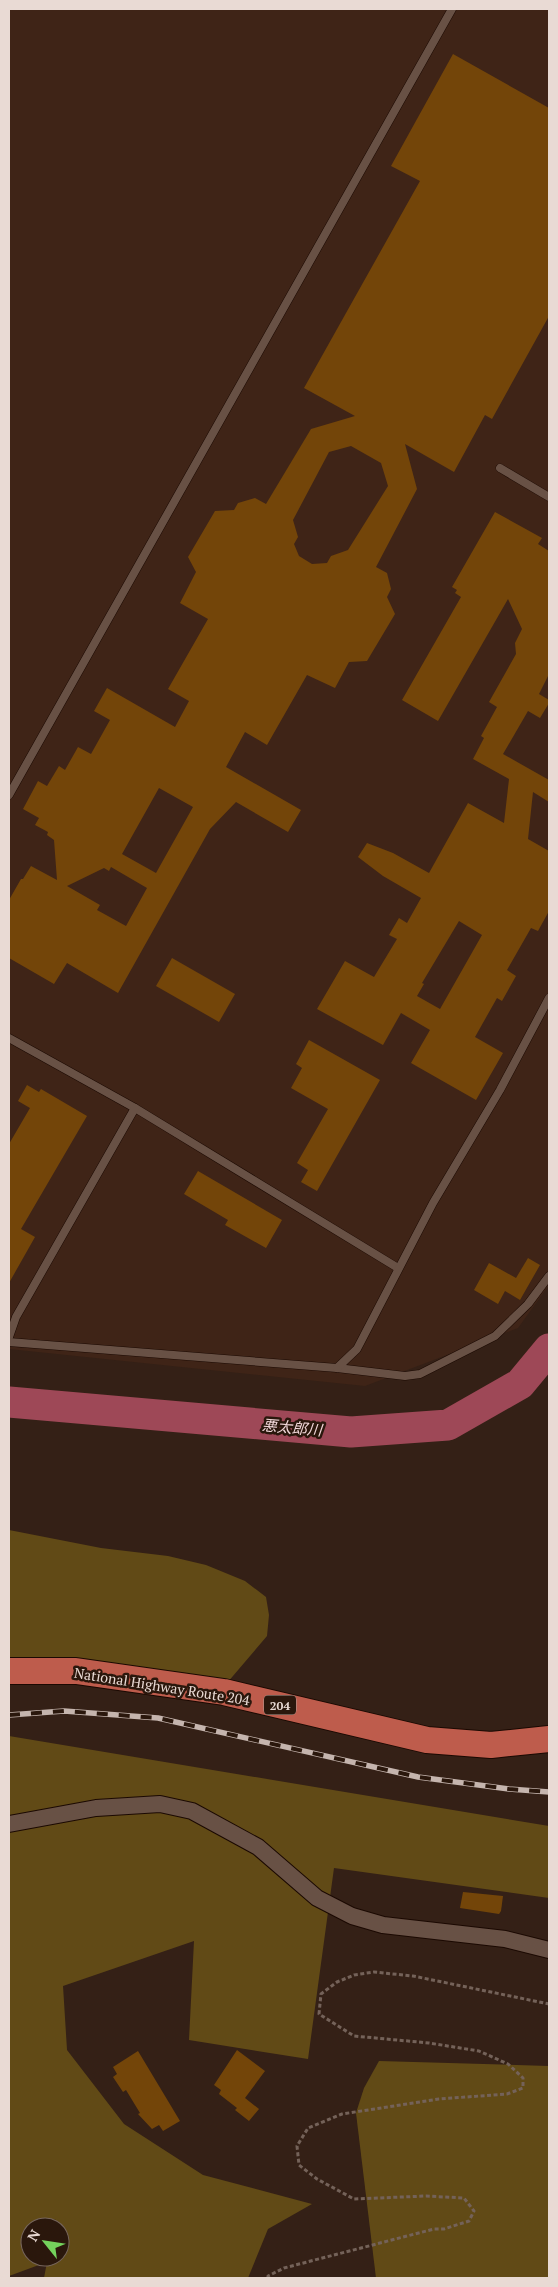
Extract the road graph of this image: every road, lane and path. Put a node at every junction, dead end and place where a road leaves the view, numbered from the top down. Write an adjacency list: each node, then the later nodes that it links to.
1 (452, 9): 4 (lane)
2 (500, 468): 3 (lane)
3 (549, 497)
4 (9, 794)
5 (549, 998): 8 (lane)
6 (9, 1038): 7 (lane)
7 (134, 1108): 8 (lane); 10 (lane)
8 (398, 1268): 12 (lane)
9 (549, 1276): 12 (lane)
10 (9, 1337)
11 (9, 1342): 12 (lane)
12 (337, 1368)
13 (9, 1671): 14 (highway, National Highway Route 204 / 204)
14 (549, 1739)
15 (9, 1824): 16 (street)
16 (549, 1950)
17 (549, 2004): 18 (path)
18 (268, 2278)

